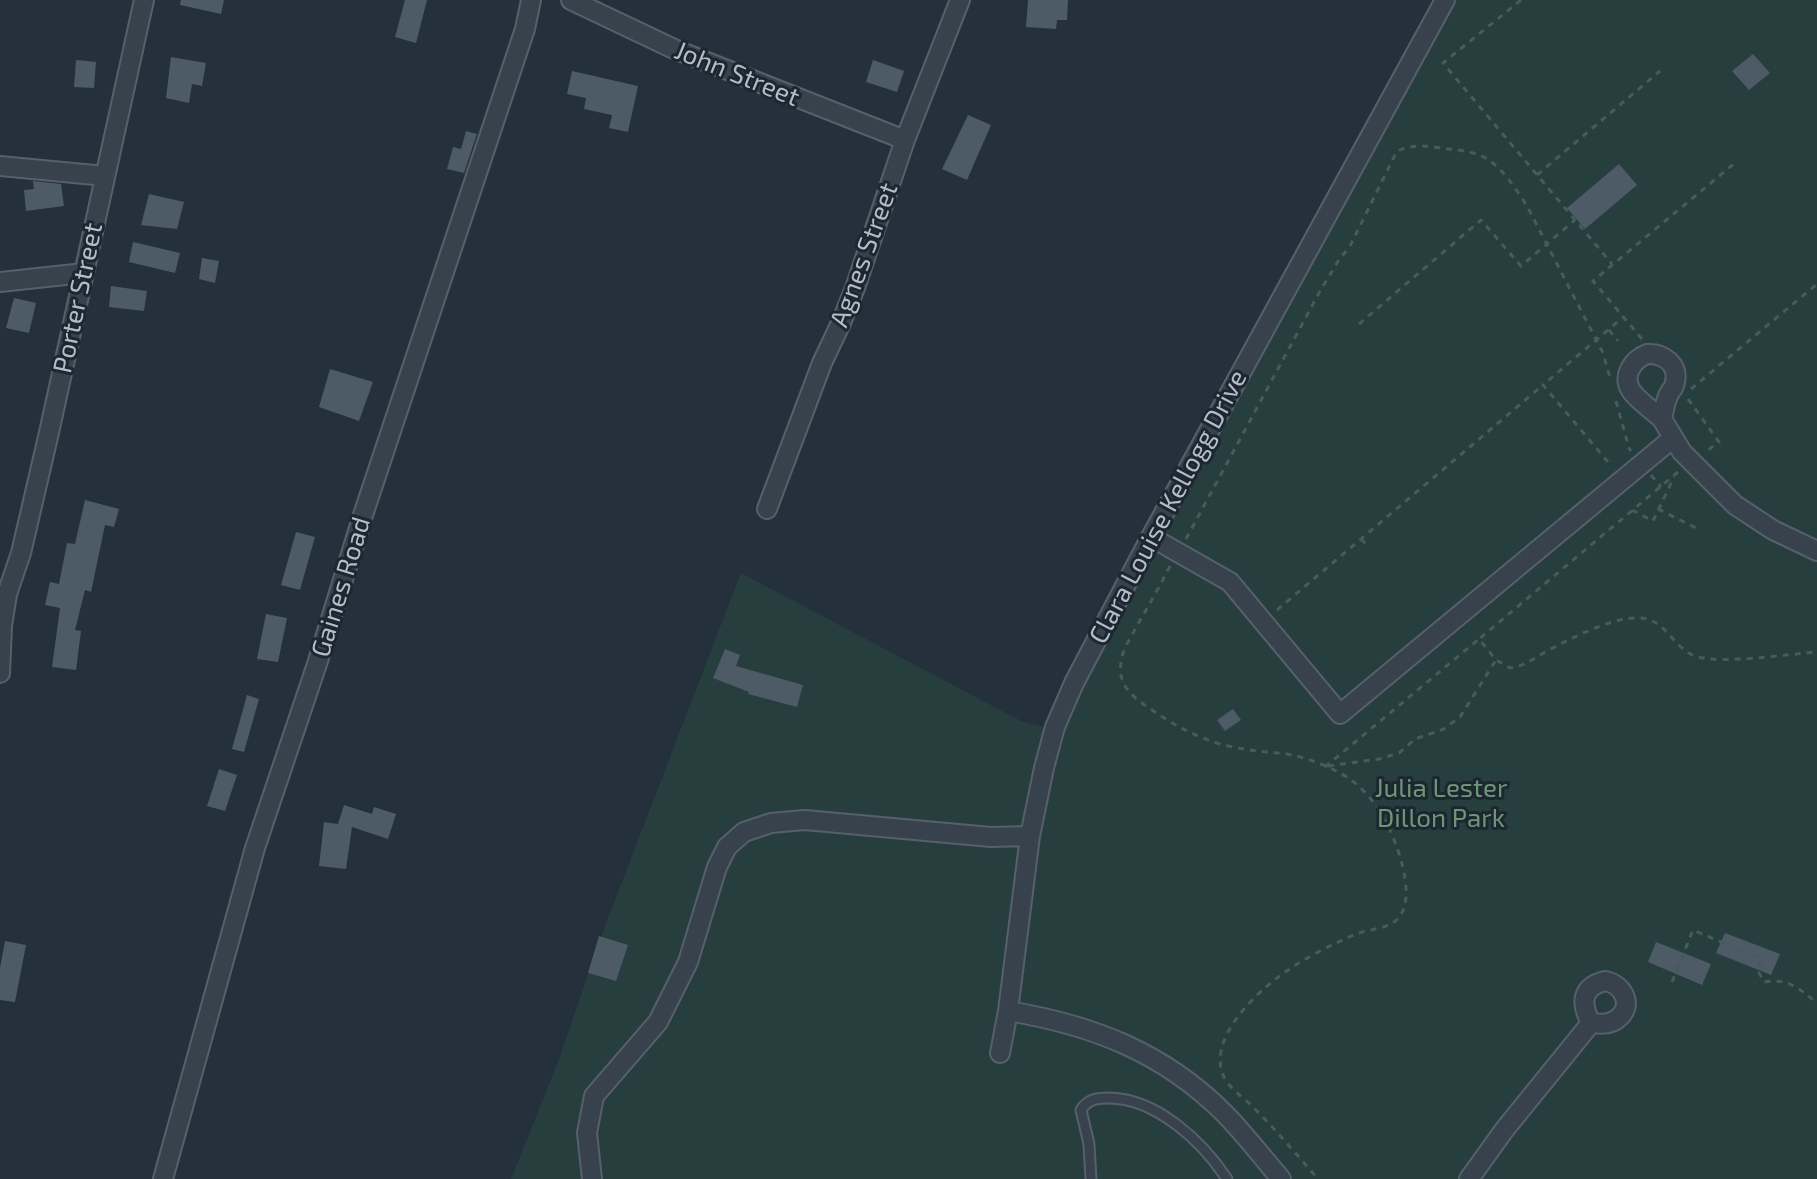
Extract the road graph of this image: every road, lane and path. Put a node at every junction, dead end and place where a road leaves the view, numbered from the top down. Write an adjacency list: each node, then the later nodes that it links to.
1 (144, 0): 12 (street, Porter Street)
2 (531, 0): 67 (street, Gaines Road)
3 (571, 0): 8 (street, John Street)
4 (960, 0): 8 (street, Agnes Street)
5 (1445, 0): 43 (street, Clara Louise Kellogg Drive)
6 (1521, 0): 11 (path)
7 (1660, 71): 11 (path)
8 (905, 140): 39 (street, Agnes Street)
9 (1736, 162): 15 (path)
10 (0, 166): 12 (street)
11 (1537, 175): 13 (path)
12 (105, 176): 16 (street, Porter Street)
13 (1575, 220): 14 (path); 15 (path)
14 (1547, 244): 20 (path); 23 (path); 47 (path)
15 (1612, 264): 19 (path)
16 (84, 273): 17 (street); 48 (street, Porter Street)
17 (0, 282)
18 (1817, 284): 28 (path)
19 (1623, 317): 21 (path); 22 (path)
20 (1359, 324)
21 (1609, 330): 23 (path); 24 (path)
22 (1651, 338)
23 (1596, 340): 26 (path); 27 (path)
24 (1618, 341)
25 (1693, 376): 28 (path)
26 (1611, 383)
27 (1543, 385): 32 (path); 37 (path)
28 (1693, 386): 33 (path)
29 (1616, 398): 34 (path)
30 (1662, 419): 31 (street)
31 (1673, 438): 33 (street); 34 (street)
32 (1608, 462)
33 (1692, 462): 35 (path); 46 (street)
34 (1642, 464): 36 (path); 47 (street)
35 (1675, 474): 36 (path); 40 (path)
36 (1661, 487): 41 (path)
37 (1422, 488): 38 (path); 44 (path)
38 (1426, 494)
39 (767, 509)
40 (1658, 509): 41 (path); 42 (path)
41 (1632, 510): 50 (path)
42 (1696, 528)
43 (1151, 537): 47 (street); 61 (street, Clara Louise Kellogg Drive)
44 (1361, 539): 45 (path); 51 (path)
45 (1367, 545)
46 (1817, 551)
47 (1178, 553): 60 (path)
48 (6, 583): 59 (street, Porter Street)
49 (1515, 599): 50 (path)
50 (1520, 604): 52 (path)
51 (1275, 612)
52 (1479, 639): 55 (path); 56 (path)
53 (1455, 650): 55 (path)
54 (1817, 652): 56 (path)
55 (1459, 655): 58 (path)
56 (1496, 660): 60 (path)
57 (1437, 664): 58 (path)
58 (1442, 669): 60 (path)
59 (0, 673)
60 (1325, 767): 72 (path)
61 (1030, 836): 64 (street, Clara Louise Kellogg Drive); 68 (street)
62 (1672, 982): 63 (path)
63 (1817, 1003)
64 (1008, 1011): 66 (street, Clara Louise Kellogg Drive); 71 (street)
65 (1591, 1023): 73 (street)
66 (1000, 1053)
67 (163, 1179)
68 (592, 1179)
69 (1091, 1179): 70 (lane)
70 (1227, 1179)
71 (1281, 1179)
72 (1318, 1179)
73 (1469, 1179)

